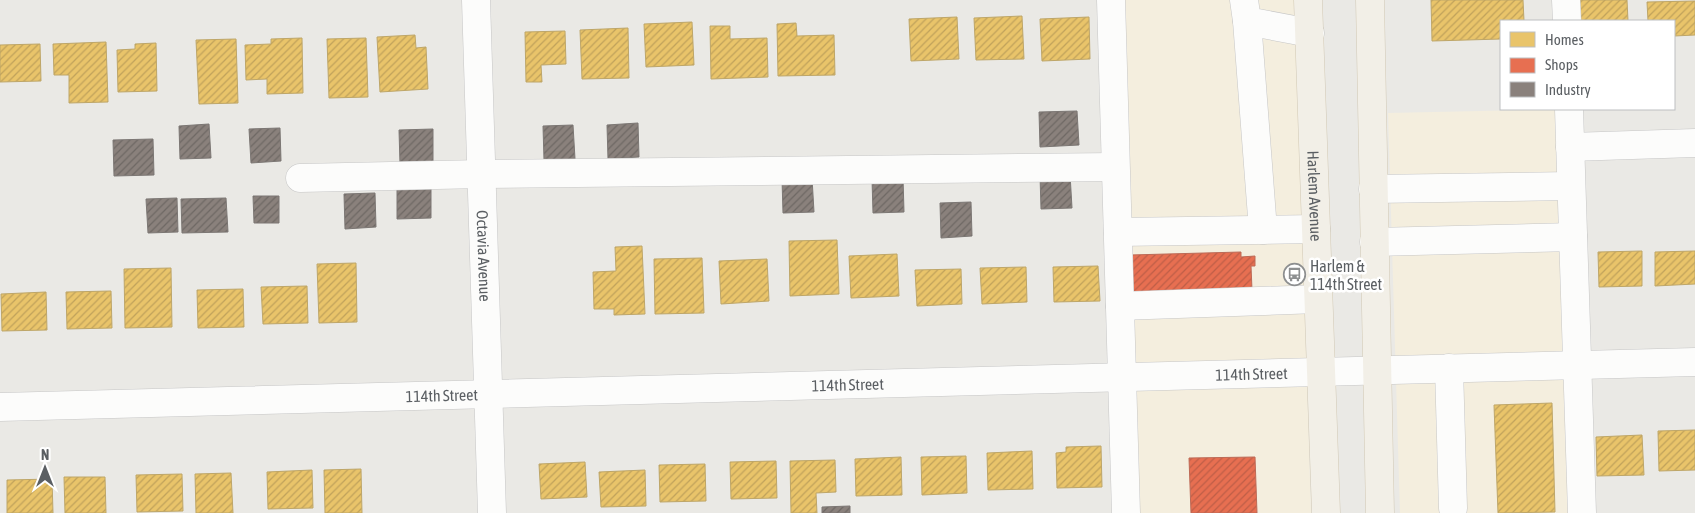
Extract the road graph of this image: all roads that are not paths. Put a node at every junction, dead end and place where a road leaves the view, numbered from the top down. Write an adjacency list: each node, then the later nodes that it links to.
1 (476, 0): 13 (street, Octavia Avenue)
2 (1111, 0): 12 (street)
3 (1308, 0): 8 (main road, Harlem Avenue)
4 (1370, 0): 16 (main road)
5 (1566, 0): 7 (street)
6 (1246, 11): 8 (street); 17 (street)
7 (1566, 20)
8 (1310, 33): 18 (main road, Harlem Avenue)
9 (1569, 110): 11 (street)
10 (1695, 143): 11 (street)
11 (1570, 147): 15 (street)
12 (1115, 167): 13 (street); 19 (street)
13 (482, 174): 14 (street); 30 (street, Octavia Avenue)
14 (300, 178)
15 (1572, 186): 16 (street); 20 (street)
16 (1373, 189): 21 (main road)
17 (1263, 230): 18 (street); 19 (street)
18 (1316, 230): 22 (main road, Harlem Avenue)
19 (1118, 232): 23 (street)
20 (1573, 237): 21 (street); 25 (street)
21 (1374, 242): 27 (main road)
22 (1318, 299): 23 (street); 28 (main road, Harlem Avenue)
23 (1120, 306): 29 (street)
24 (1695, 362): 25 (street, 114th Street)
25 (1578, 365): 26 (street, 114th Street); 37 (street)
26 (1449, 368): 27 (street, 114th Street); 32 (street)
27 (1376, 370): 28 (street, 114th Street); 36 (main road)
28 (1321, 372): 29 (street, 114th Street); 35 (main road, Harlem Avenue)
29 (1122, 377): 30 (street, 114th Street); 34 (street)
30 (488, 394): 31 (street, 114th Street); 33 (street, Octavia Avenue)
31 (0, 407)
32 (1453, 508)
33 (492, 513)
34 (1126, 513)
35 (1326, 513)
36 (1380, 513)
37 (1582, 513)

